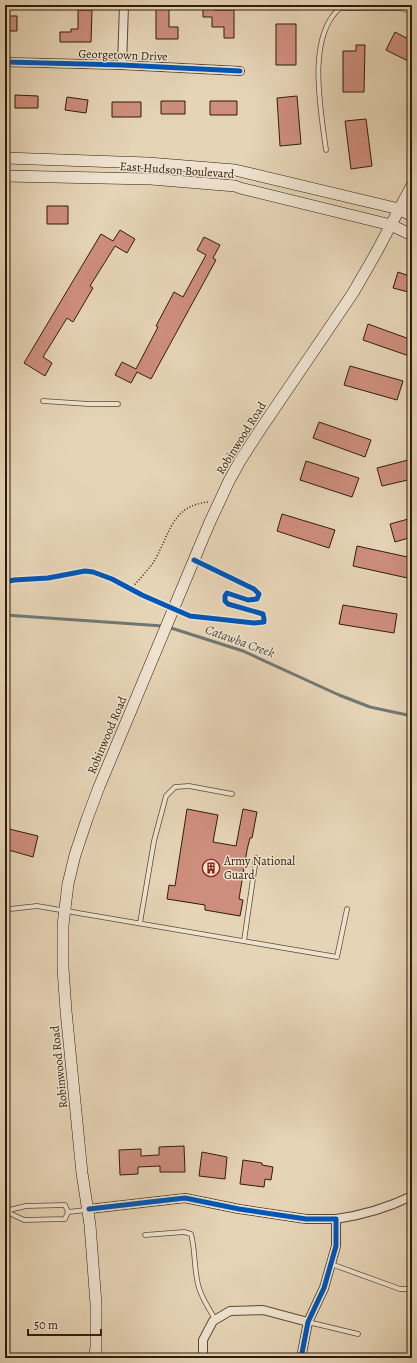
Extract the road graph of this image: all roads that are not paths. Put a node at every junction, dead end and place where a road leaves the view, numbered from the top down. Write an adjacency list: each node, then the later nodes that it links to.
1 (124, 5): 5 (street)
2 (339, 7): 3 (lane); 7 (lane)
3 (412, 12)
4 (5, 62): 5 (street, Georgetown Drive)
5 (122, 65): 6 (street, Georgetown Drive)
6 (240, 71)
7 (326, 150)
8 (5, 158): 11 (main road, East Hudson Boulevard)
9 (5, 176): 13 (main road, East Hudson Boulevard)
10 (412, 185): 11 (main road, Robinwood Road)
11 (399, 209): 12 (main road, East Hudson Boulevard); 13 (main road, Robinwood Road)
12 (412, 216)
13 (391, 225): 14 (main road, East Hudson Boulevard); 20 (main road, Robinwood Road)
14 (412, 235)
15 (43, 401): 16 (lane)
16 (118, 404)
17 (232, 794): 22 (lane)
18 (256, 858): 23 (lane)
19 (347, 908): 23 (lane)
20 (64, 910): 21 (lane); 22 (lane); 25 (main road, Robinwood Road)
21 (5, 912)
22 (140, 923): 23 (lane)
23 (244, 941)
24 (412, 1196): 28 (street)
25 (89, 1209): 27 (lane); 28 (street); 35 (main road, Robinwood Road)
26 (5, 1211): 27 (lane); 27 (lane)
27 (68, 1212)
28 (336, 1219): 30 (street)
29 (145, 1235): 32 (lane)
30 (331, 1264): 31 (lane); 33 (street)
31 (412, 1287)
32 (216, 1320): 33 (street); 36 (street)
33 (308, 1322): 34 (lane); 37 (street)
34 (358, 1334)
35 (94, 1358)
36 (203, 1358)
37 (301, 1358)

